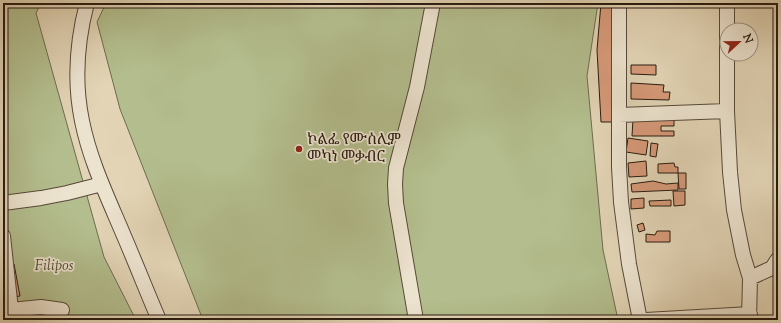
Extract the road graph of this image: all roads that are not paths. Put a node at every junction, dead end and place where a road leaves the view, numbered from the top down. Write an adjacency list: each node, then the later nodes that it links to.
1 (86, 3): 7 (street)
2 (433, 3): 16 (street)
3 (619, 3): 6 (street)
4 (727, 3): 5 (street)
5 (727, 111): 6 (street); 11 (street)
6 (619, 115): 17 (street)
7 (102, 184): 8 (street); 15 (street)
8 (3, 203)
9 (3, 236): 13 (street)
10 (776, 266): 11 (street)
11 (750, 278): 14 (street)
12 (62, 310): 13 (street)
13 (7, 311)
14 (749, 317): 18 (street)
15 (159, 320)
16 (416, 320)
17 (640, 320)
18 (646, 320)

